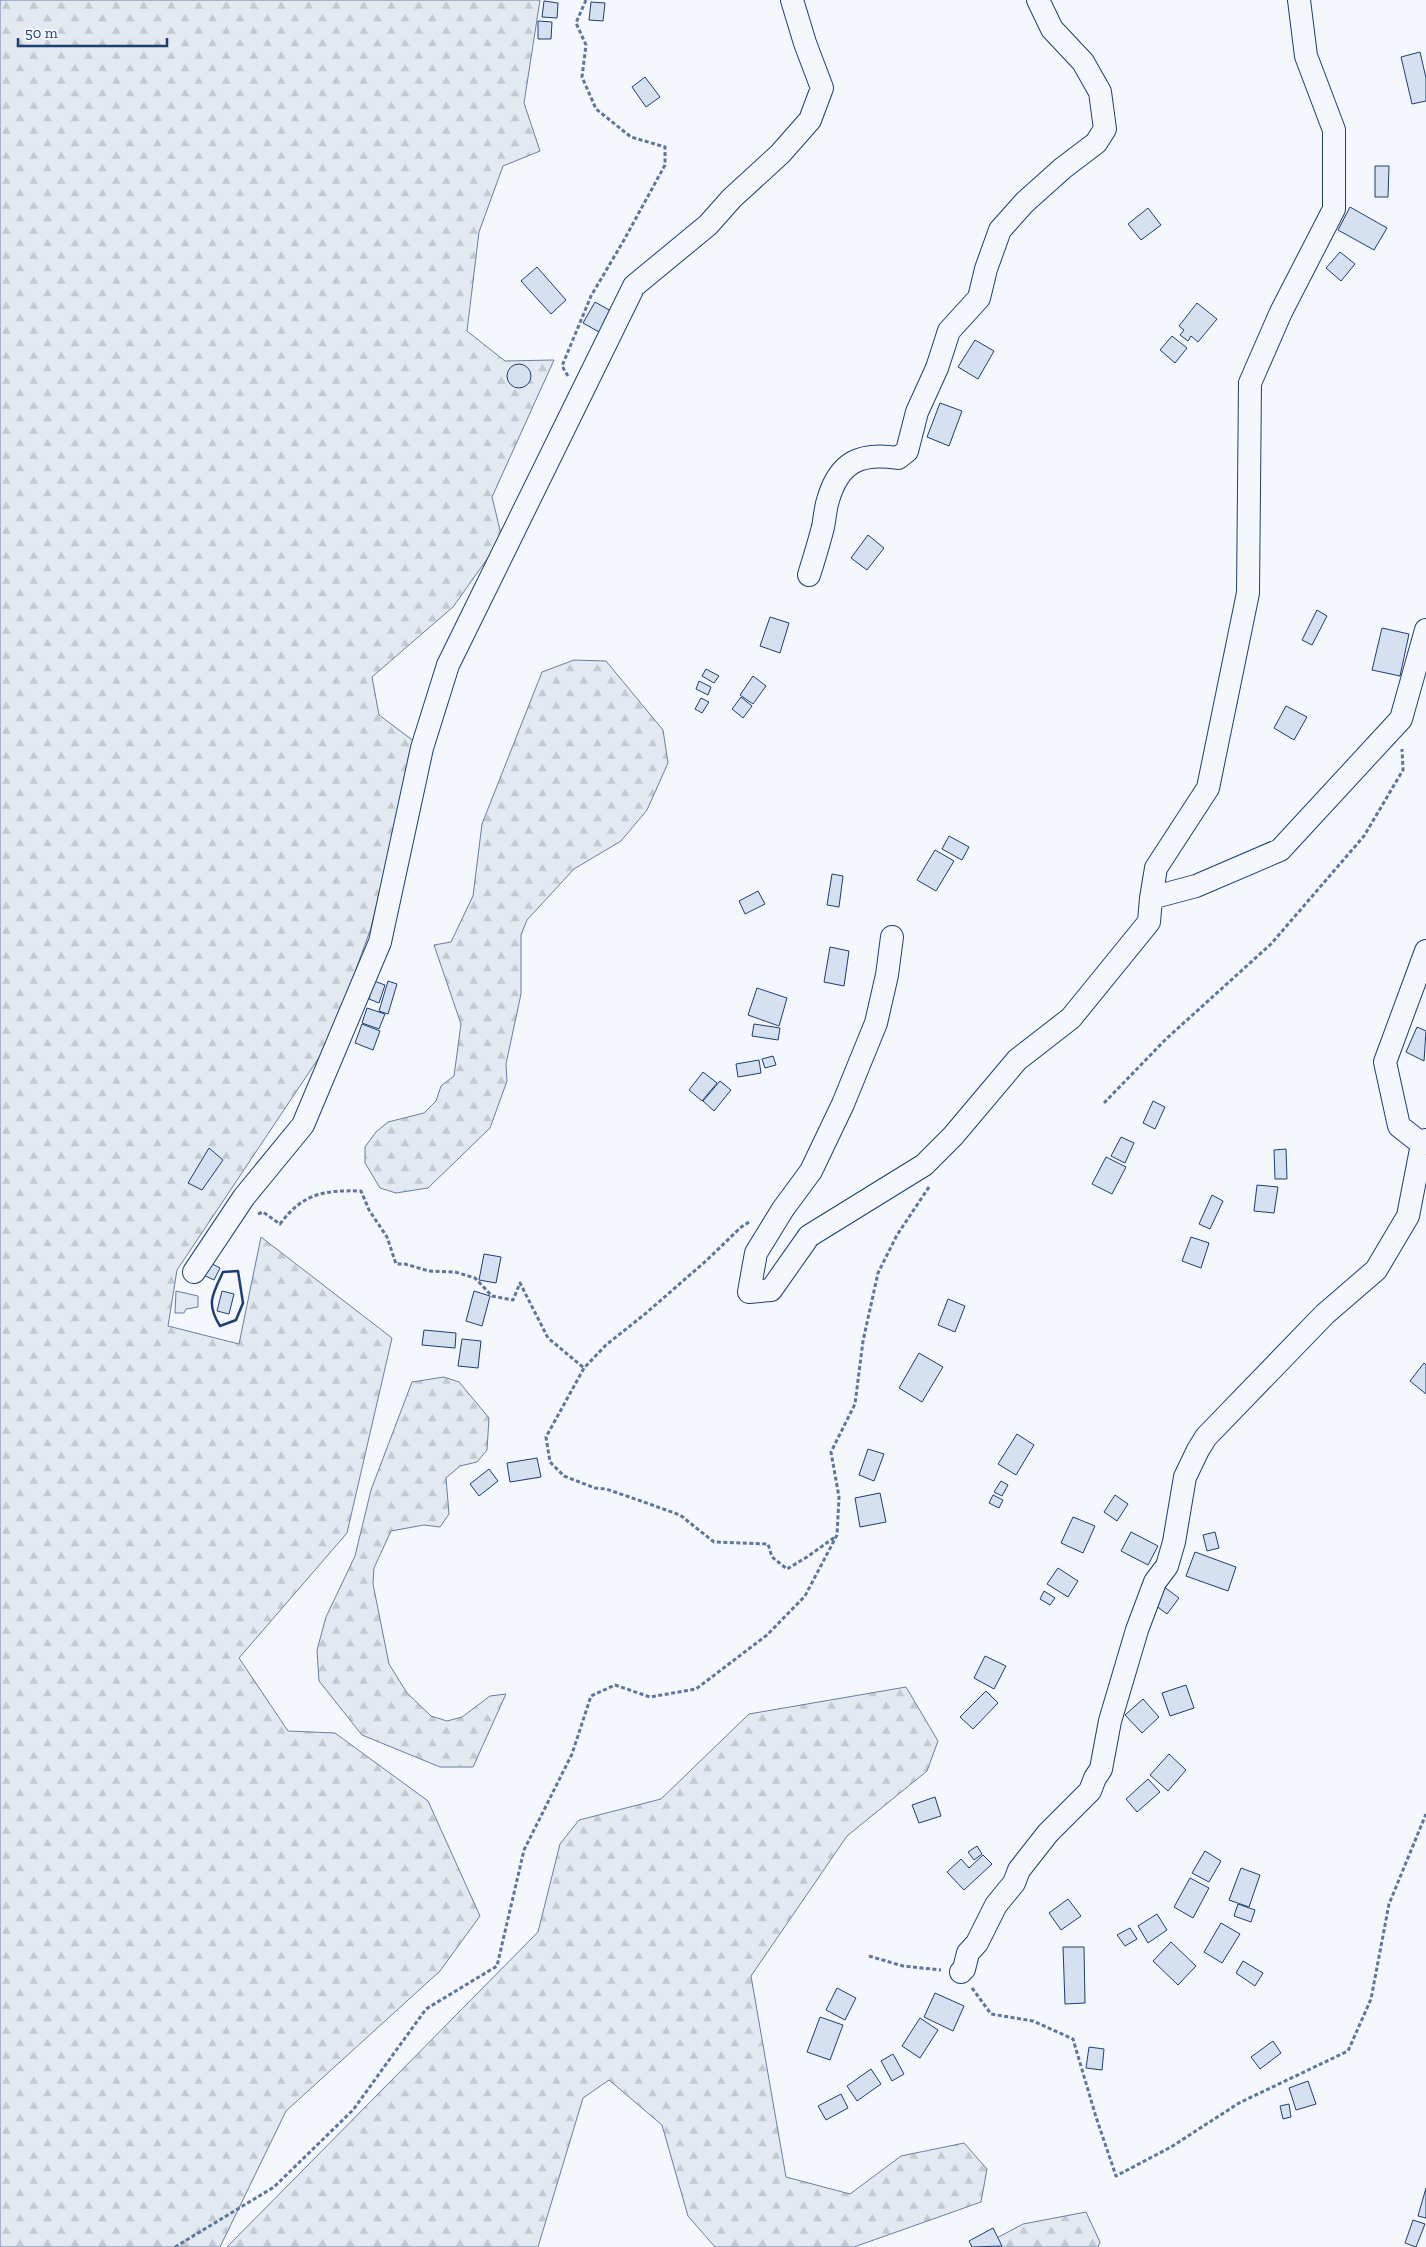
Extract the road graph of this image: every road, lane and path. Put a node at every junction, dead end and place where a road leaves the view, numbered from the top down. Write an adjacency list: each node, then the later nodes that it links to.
1 (586, 0): 5 (path)
2 (792, 0): 5 (street)
3 (1038, 0): 6 (street)
4 (1299, 0): 9 (street)
5 (580, 398): 15 (street)
6 (809, 575)
7 (1426, 630): 8 (street)
8 (1401, 719): 9 (street); 12 (path)
9 (1151, 898): 10 (street)
10 (892, 937)
11 (1426, 951): 13 (street)
12 (1104, 1103)
13 (1424, 1142): 22 (street)
14 (930, 1186): 19 (path)
15 (231, 1216): 17 (street); 18 (path)
16 (754, 1219): 18 (path)
17 (194, 1272)
18 (584, 1368): 19 (path)
19 (837, 1535): 23 (path)
20 (1426, 1814): 22 (path)
21 (869, 1956): 22 (path)
22 (961, 1972)
23 (175, 2247)

